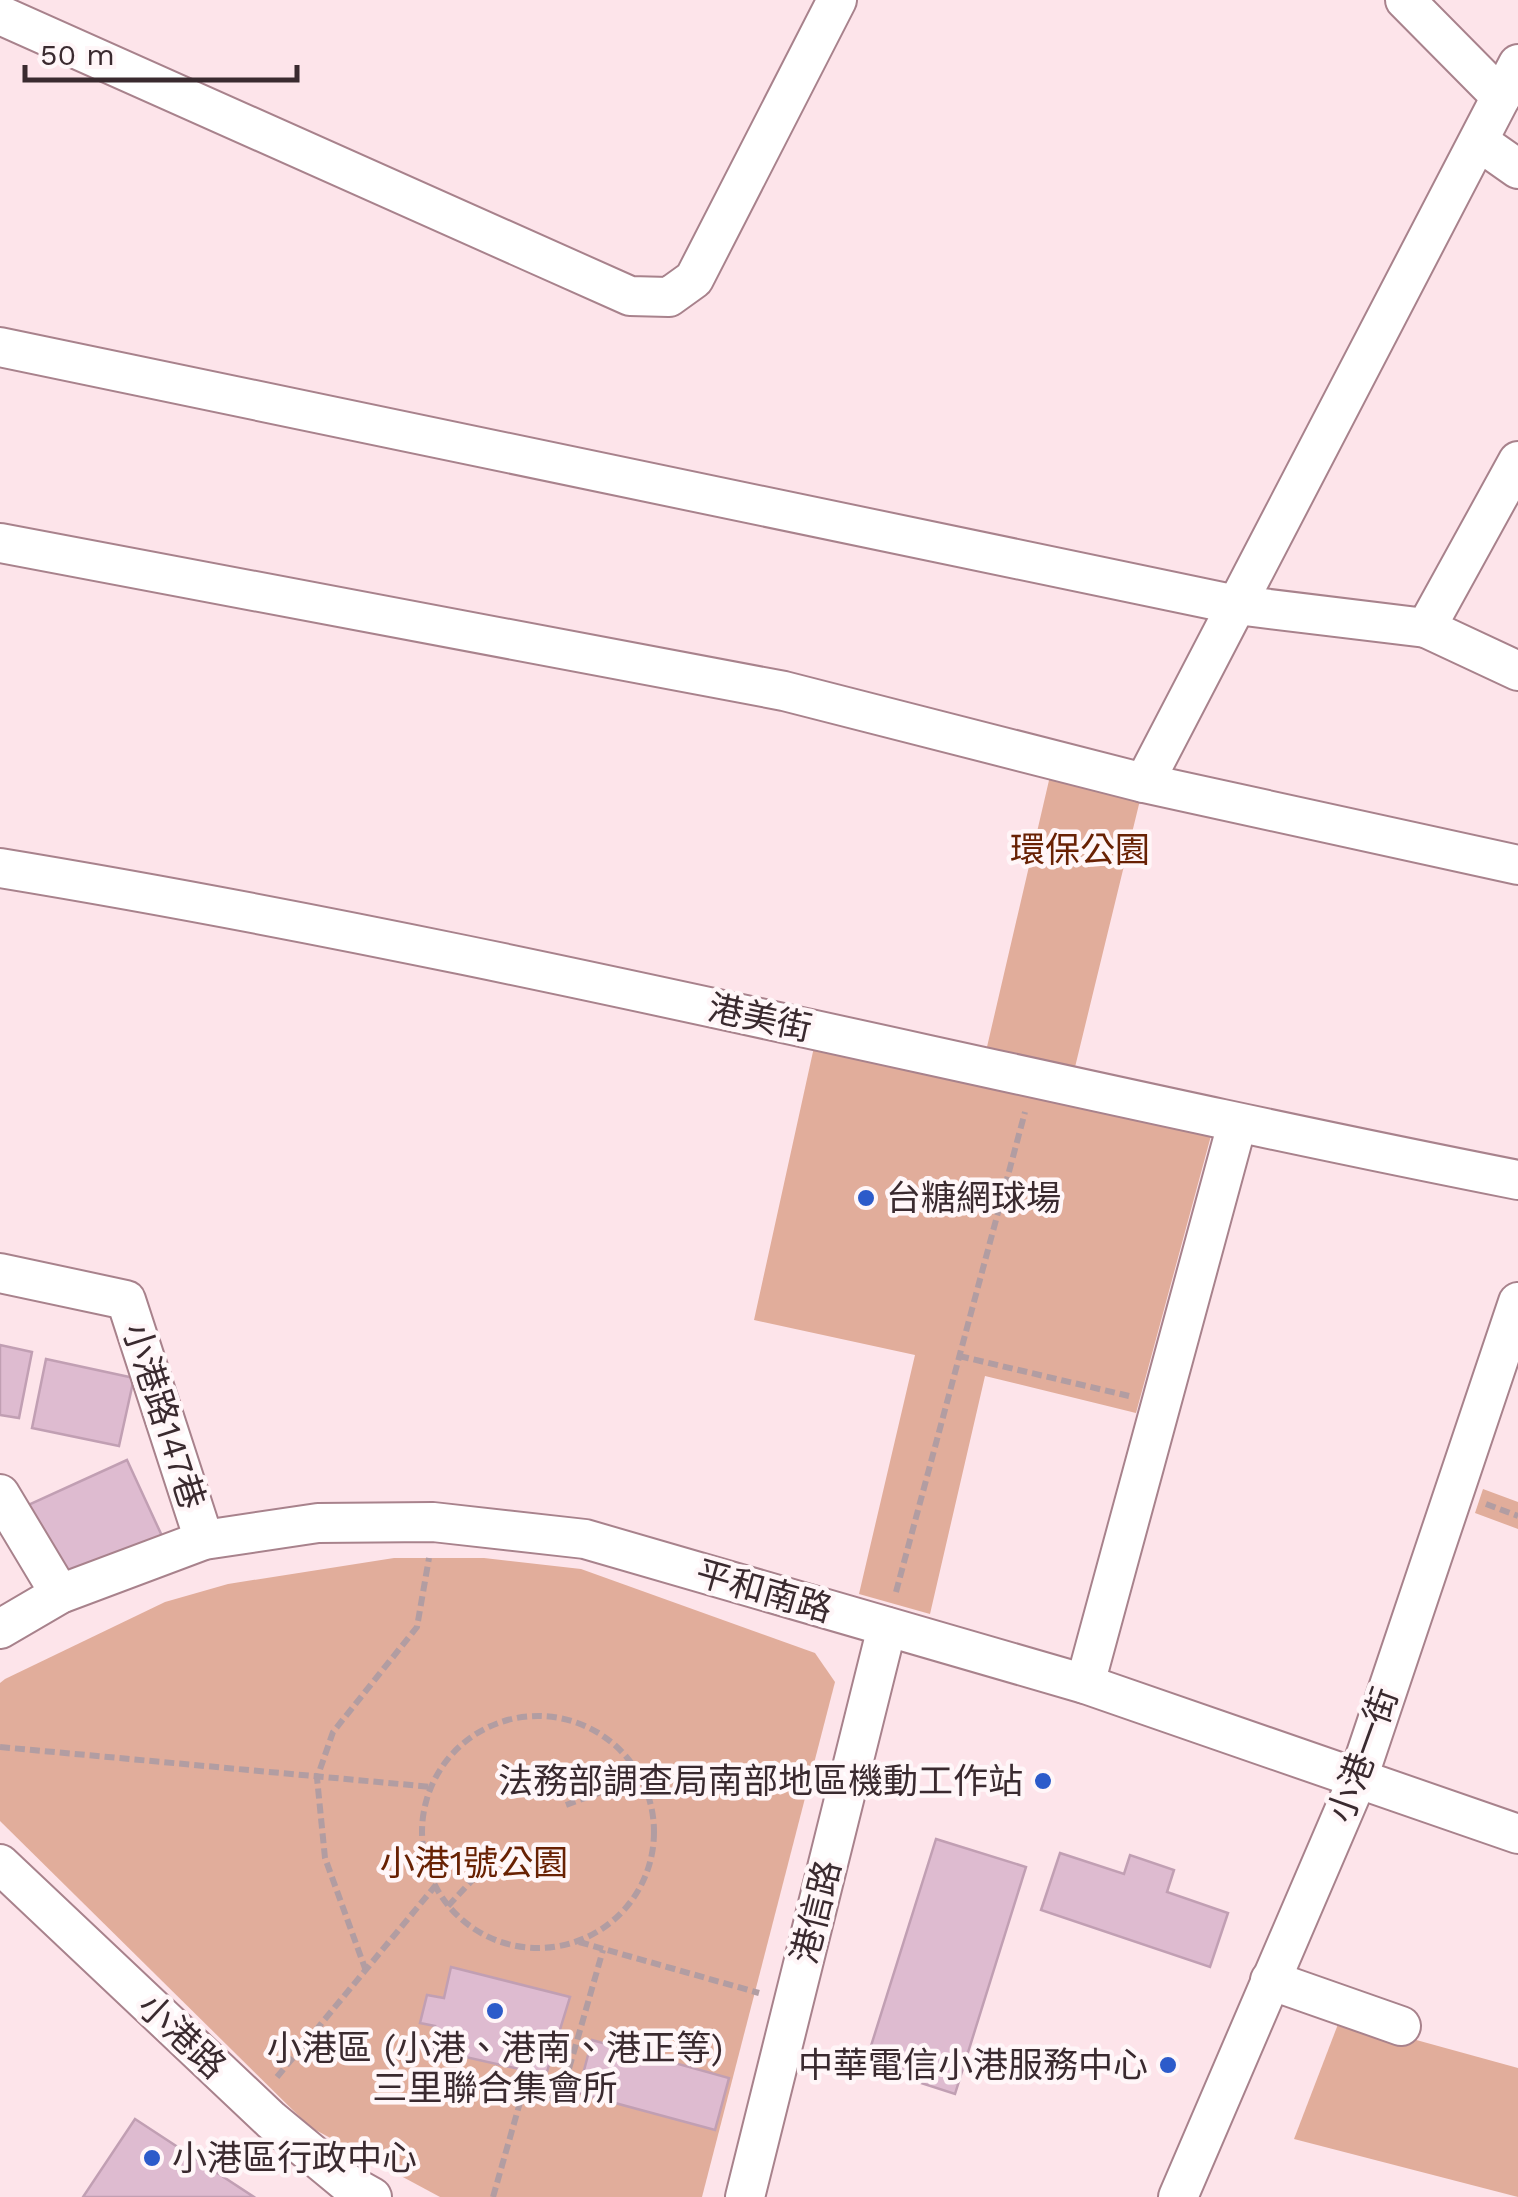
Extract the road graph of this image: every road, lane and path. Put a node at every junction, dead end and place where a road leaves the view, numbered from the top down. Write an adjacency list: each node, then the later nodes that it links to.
1 (836, 0): 3 (street)
2 (1405, 0): 4 (street)
3 (0, 15)
4 (1510, 81): 5 (street)
5 (1481, 142): 6 (street); 10 (street)
6 (1518, 169)
7 (0, 347): 10 (street)
8 (1518, 461): 11 (street)
9 (0, 543): 13 (street)
10 (1237, 605): 11 (street); 13 (street)
11 (1426, 628): 12 (street)
12 (1518, 672)
13 (1144, 784): 14 (street)
14 (1518, 864)
15 (0, 868): 16 (street, 港美街)
16 (1034, 1078): 17 (street, 港美街); 21 (path)
17 (1238, 1124): 18 (street, 港美街); 22 (street)
18 (1518, 1180)
19 (0, 1273): 24 (street, 小港路147巷)
20 (1518, 1302): 33 (street, 小港一街)
21 (959, 1356): 22 (path); 27 (path)
22 (1161, 1403): 29 (street)
23 (0, 1494): 26 (street)
24 (204, 1540): 26 (street, 平和南路); 27 (street, 平和南路)
25 (429, 1557): 31 (path)
26 (60, 1594): 28 (street, 平和南路)
27 (886, 1627): 29 (street, 平和南路); 50 (street, 港信路)
28 (0, 1629)
29 (1085, 1684): 33 (street, 平和南路)
30 (0, 1748): 31 (path)
31 (317, 1778): 34 (path); 43 (path)
32 (639, 1778): 34 (path); 35 (path); 41 (path)
33 (1358, 1778): 36 (street, 平和南路); 44 (street, 小港一街)
34 (432, 1787): 39 (path)
35 (566, 1805)
36 (1518, 1834)
37 (494, 1857): 40 (path)
38 (0, 1864): 48 (street, 小港路)
39 (436, 1885): 40 (path); 43 (path)
40 (448, 1906): 41 (path)
41 (577, 1941): 42 (path)
42 (604, 1950): 45 (path); 49 (path)
43 (366, 1971): 47 (path)
44 (1270, 1980): 46 (street); 51 (street, 小港一街)
45 (770, 1996)
46 (1400, 2026)
47 (266, 2090)
48 (353, 2192)
49 (494, 2197)
50 (744, 2197)
51 (1178, 2197)

